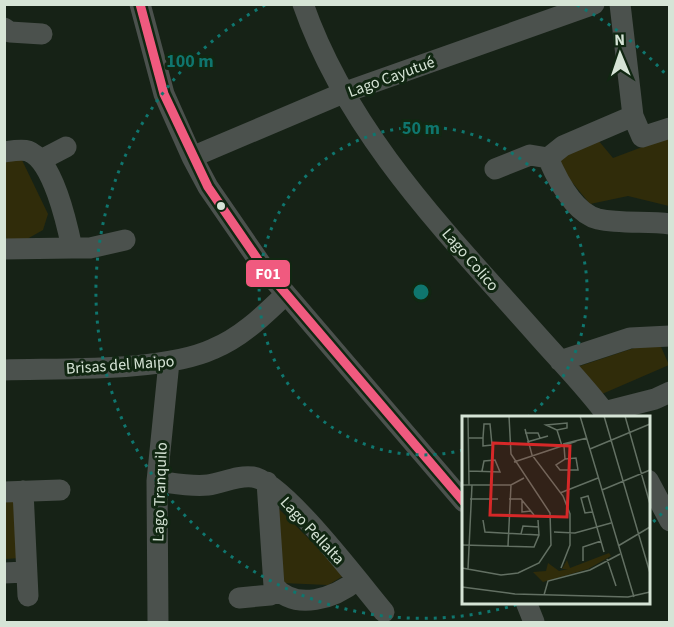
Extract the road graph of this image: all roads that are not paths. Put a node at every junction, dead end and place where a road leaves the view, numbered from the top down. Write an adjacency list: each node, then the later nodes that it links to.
1 (140, 4): 12 (street)
2 (303, 4): 7 (street, Lago Colico)
3 (594, 4): 7 (street, Lago Cayutué)
4 (620, 4): 8 (street)
5 (4, 28): 6 (street)
6 (42, 34)
7 (343, 93): 12 (street, Lago Cayutué); 22 (street, Lago Colico)
8 (633, 116): 9 (street); 13 (street)
9 (669, 128)
10 (66, 147): 14 (street)
11 (4, 152): 14 (street)
12 (192, 157): 20 (street)
13 (548, 158): 15 (street); 16 (street)
14 (40, 160): 18 (street)
15 (495, 169)
16 (669, 224)
17 (124, 240): 18 (street)
18 (72, 248): 19 (street)
19 (4, 249)
20 (286, 294): 23 (street, Brisas del Maipo); 32 (street)
21 (669, 336): 22 (street)
22 (560, 361): 26 (street, Lago Colico)
23 (169, 362): 24 (street, Brisas del Maipo); 27 (street, Lago Tranquilo)
24 (4, 370)
25 (669, 392): 26 (street)
26 (606, 415)
27 (157, 481): 28 (street, Lago Pellalta); 41 (street, Lago Tranquilo)
28 (267, 482): 35 (street, Lago Pellalta); 36 (street, Lago Pellalta)
29 (650, 484): 33 (street)
30 (60, 490): 31 (street)
31 (14, 492): 34 (street)
32 (462, 500)
33 (669, 521)
34 (15, 573): 37 (street)
35 (357, 579): 36 (street, Lago Pellalta); 40 (street, Lago Pellalta)
36 (278, 591): 38 (street, Lago Pellalta)
37 (27, 596)
38 (239, 598)
39 (526, 603): 42 (street)
40 (384, 612)
41 (158, 622)
42 (534, 622)

